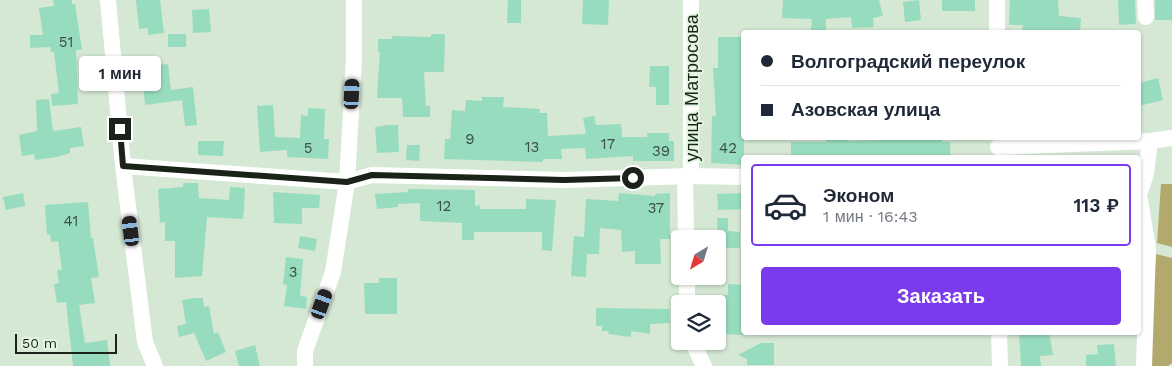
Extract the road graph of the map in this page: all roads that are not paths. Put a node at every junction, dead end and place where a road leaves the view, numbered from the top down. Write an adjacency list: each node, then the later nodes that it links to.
1 (108, 0): 11 (street)
2 (354, 0): 14 (street)
3 (691, 0): 12 (street, улица Матросова)
4 (997, 0): 7 (street)
5 (1145, 0): 6 (street)
6 (1146, 17)
7 (997, 30)
8 (1171, 136): 9 (street)
9 (1150, 141): 10 (street); 15 (street)
10 (998, 147)
11 (123, 166): 14 (street); 20 (street)
12 (688, 176): 13 (street); 14 (street); 17 (street, улица Матросова)
13 (741, 177)
14 (347, 182): 21 (street)
15 (1141, 188)
16 (1141, 206): 24 (street)
17 (686, 230)
18 (1000, 335): 23 (street)
19 (696, 350): 22 (street)
20 (155, 366)
21 (305, 366)
22 (704, 366)
23 (1000, 366)
24 (1144, 366)

